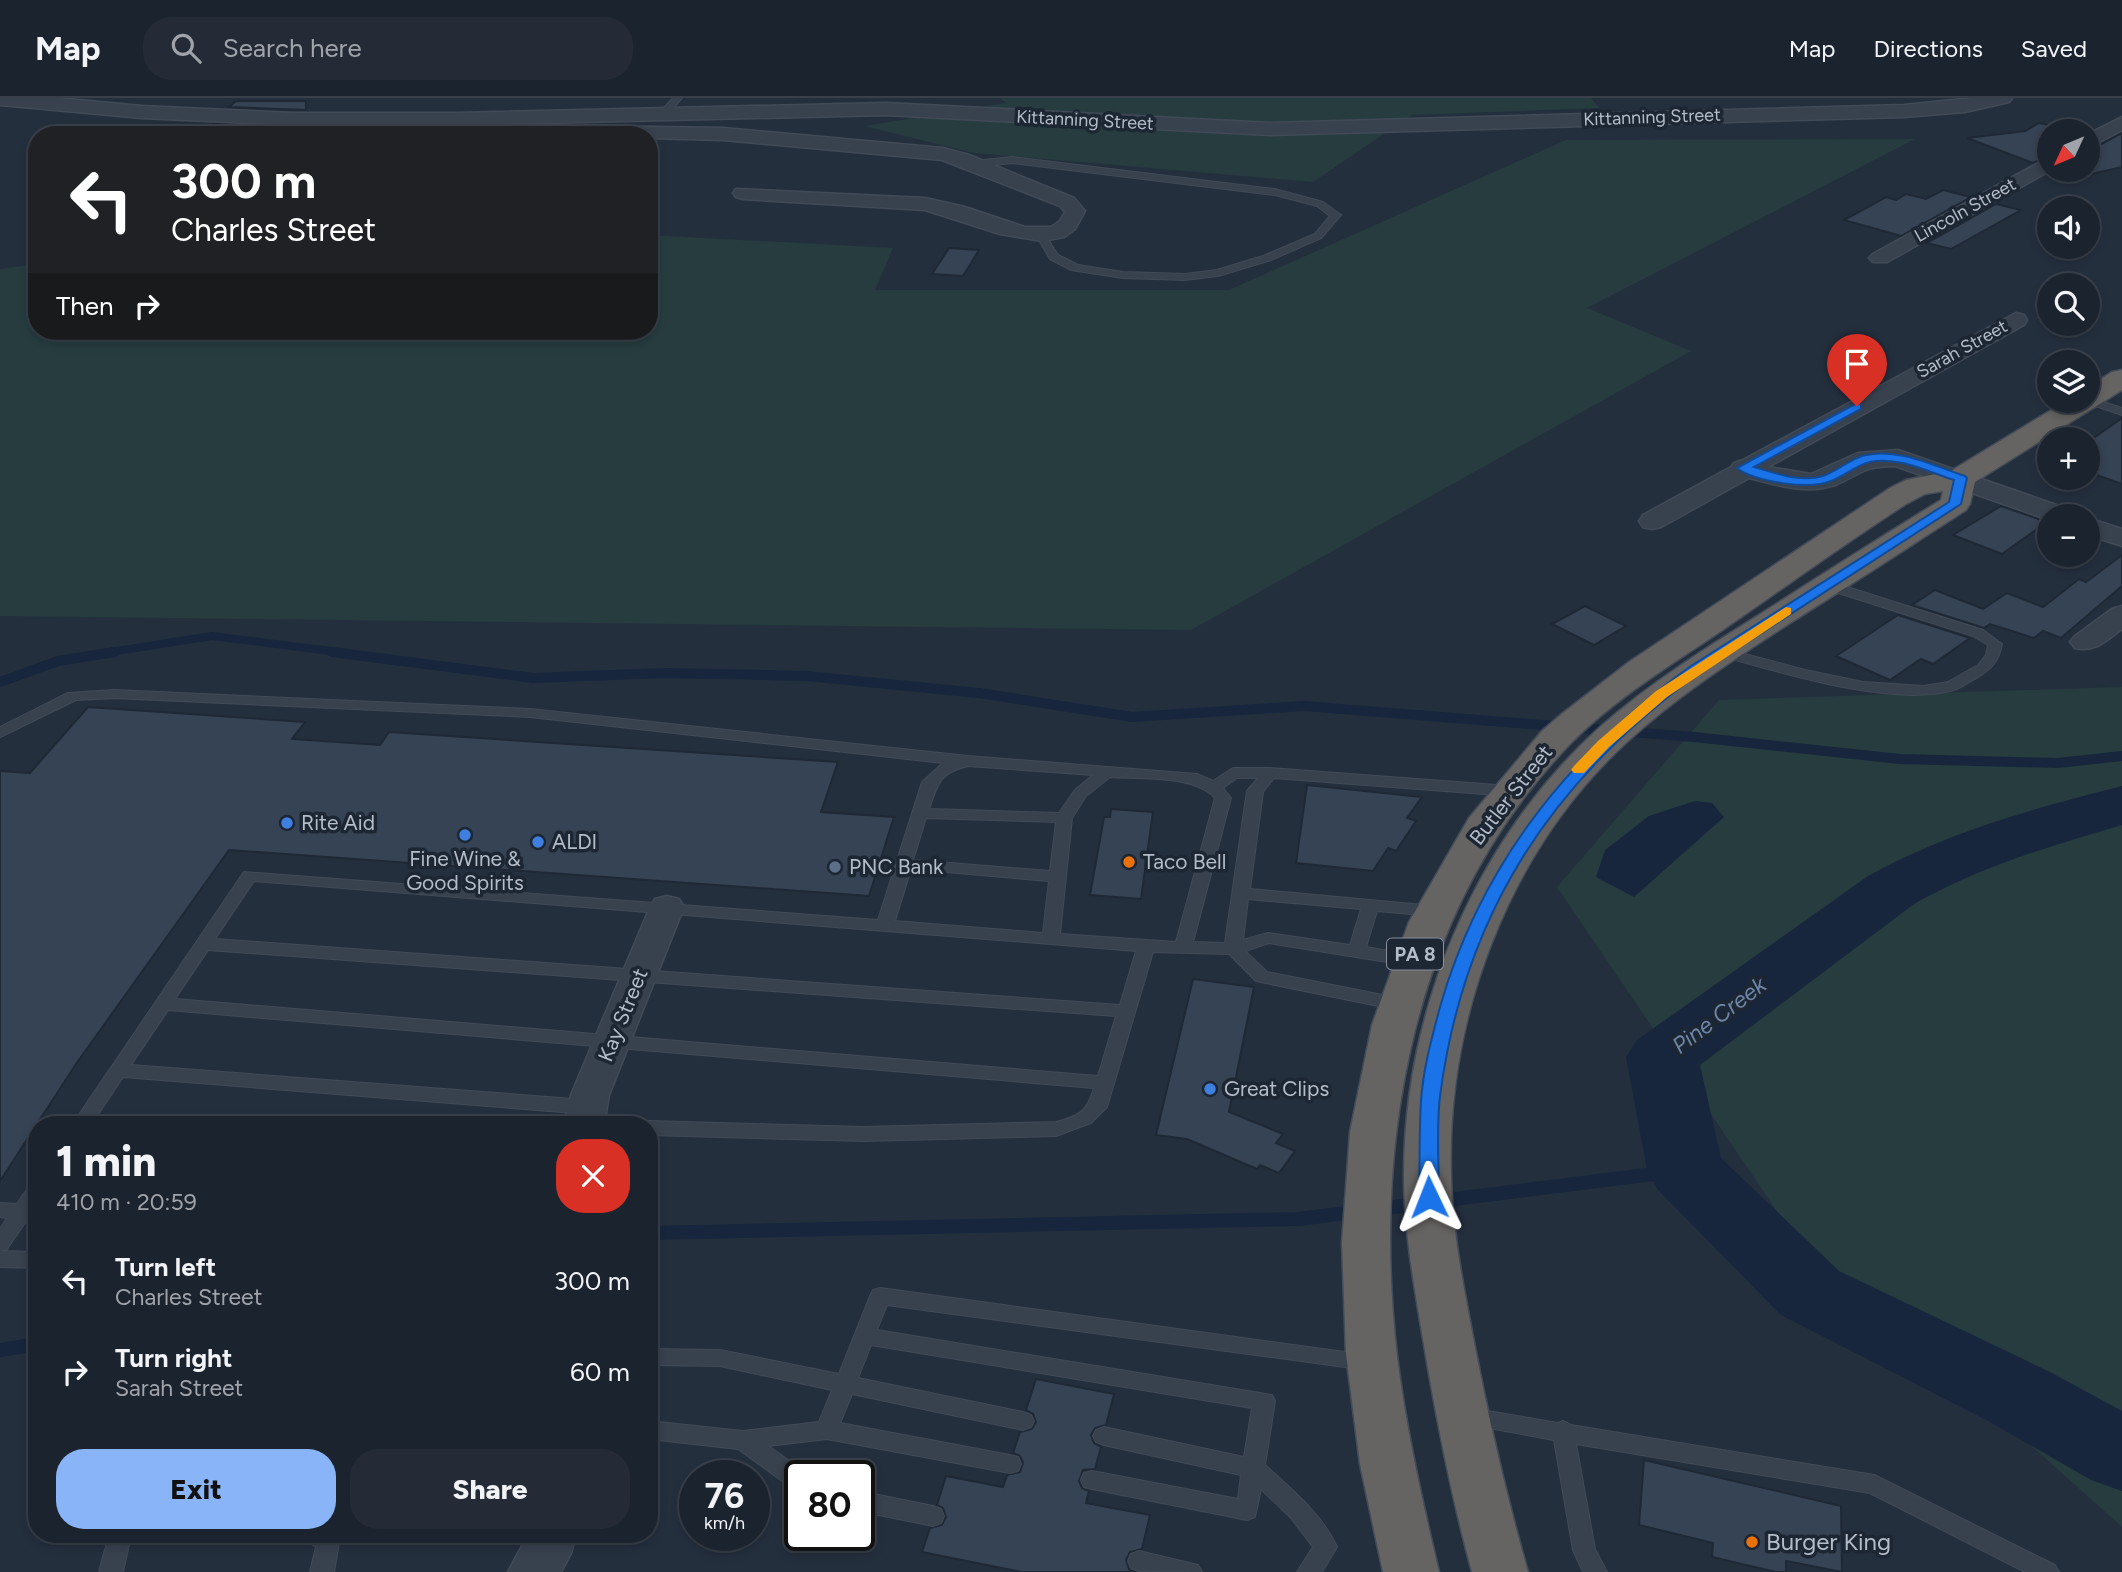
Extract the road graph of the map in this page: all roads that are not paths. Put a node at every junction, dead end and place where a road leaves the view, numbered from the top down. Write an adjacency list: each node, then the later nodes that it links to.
1 (678, 98): 5 (lane)
2 (2002, 98): 4 (street, Kittanning Street)
3 (0, 99): 7 (street, Kittanning Street)
4 (859, 104): 5 (street, Kittanning Street)
5 (663, 114): 6 (street, Kittanning Street)
6 (470, 118): 7 (street, Kittanning Street); 10 (street)
7 (317, 119): 9 (lane)
8 (2122, 122): 12 (street)
9 (304, 126)
10 (487, 126)
11 (658, 132): 13 (street)
12 (2100, 135)
13 (974, 164): 16 (street); 16 (lane)
14 (2037, 170): 17 (street, Lincoln Street)
15 (743, 193): 16 (street)
16 (1041, 235)
17 (1880, 258)
18 (2015, 320): 24 (street, Sarah Street)
19 (2122, 378): 20 (highway, Butler Street / PA 8)
20 (2100, 392)
21 (2100, 404): 22 (lane)
22 (2122, 412)
23 (2066, 413): 25 (highway, Butler Street / PA 8)
24 (1744, 468): 25 (street); 27 (street, Sarah Street)
25 (1961, 478): 26 (street); 30 (highway, Butler Street / PA 8); 38 (highway, Butler Street / PA 8)
26 (2037, 507)
27 (1652, 521)
28 (2100, 530): 29 (street)
29 (2122, 538)
30 (1828, 585): 33 (highway, Butler Street / PA 8); 33 (lane)
31 (2122, 615): 32 (street)
32 (2085, 642)
33 (1722, 652): 76 (highway, Butler Street / PA 8)
34 (0, 733): 35 (lane)
35 (968, 761): 36 (lane); 40 (lane)
36 (1106, 772): 39 (lane); 41 (lane)
37 (1270, 774): 38 (lane); 39 (lane); 44 (lane)
38 (1520, 779): 47 (highway, Butler Street / PA 8)
39 (1214, 787): 52 (lane)
40 (920, 813): 41 (lane); 42 (lane)
41 (1064, 818): 43 (lane)
42 (904, 864): 43 (lane); 48 (lane)
43 (1058, 877): 49 (lane)
44 (1241, 893): 45 (lane); 53 (lane)
45 (1371, 905): 47 (lane); 54 (lane)
46 (667, 907): 48 (lane); 50 (lane); 56 (street, Kay Street)
47 (1434, 911): 55 (highway, Butler Street / PA 8)
48 (885, 925): 49 (lane)
49 (1051, 939): 51 (lane)
50 (203, 944): 56 (lane); 57 (lane)
51 (1146, 946): 52 (lane); 59 (lane)
52 (1183, 947): 53 (lane)
53 (1233, 949): 54 (lane); 58 (lane)
54 (1356, 952): 55 (lane)
55 (1412, 960): 58 (highway, Butler Street / PA 8)
56 (639, 974): 59 (lane); 60 (street, Kay Street)
57 (163, 1004): 60 (lane); 61 (lane)
58 (1398, 1004): 73 (highway, Butler Street / PA 8)
59 (1127, 1011): 62 (lane)
60 (611, 1042): 62 (lane); 64 (street, Kay Street)
61 (118, 1070): 63 (lane); 64 (lane)
62 (1105, 1083): 65 (lane)
63 (86, 1116)
64 (585, 1116)
65 (658, 1128)
66 (28, 1203): 68 (lane)
67 (0, 1210): 68 (lane)
68 (22, 1212): 69 (lane)
69 (0, 1244)
70 (0, 1259): 71 (lane)
71 (28, 1261)
72 (865, 1336): 73 (lane); 75 (lane); 85 (lane)
73 (1371, 1341): 92 (highway, PA 8)
74 (658, 1357): 75 (lane)
75 (845, 1386): 77 (lane); 78 (lane)
76 (1462, 1416): 79 (lane); 97 (highway, PA 8)
77 (1023, 1421)
78 (827, 1430): 82 (lane); 83 (lane)
79 (1563, 1430): 98 (lane); 99 (lane)
80 (658, 1431): 82 (lane)
81 (1104, 1436): 85 (lane)
82 (743, 1440): 84 (lane)
83 (1010, 1464)
84 (784, 1469)
85 (1255, 1469): 86 (lane); 96 (lane)
86 (1092, 1480)
87 (875, 1504): 88 (lane)
88 (933, 1516)
89 (118, 1543): 93 (lane)
90 (328, 1543): 94 (lane)
91 (1139, 1561): 95 (lane)
92 (1402, 1561)
93 (111, 1572)
94 (322, 1572)
95 (1190, 1572)
96 (1309, 1572)
97 (1500, 1572)
98 (1595, 1572)
99 (2047, 1572)

